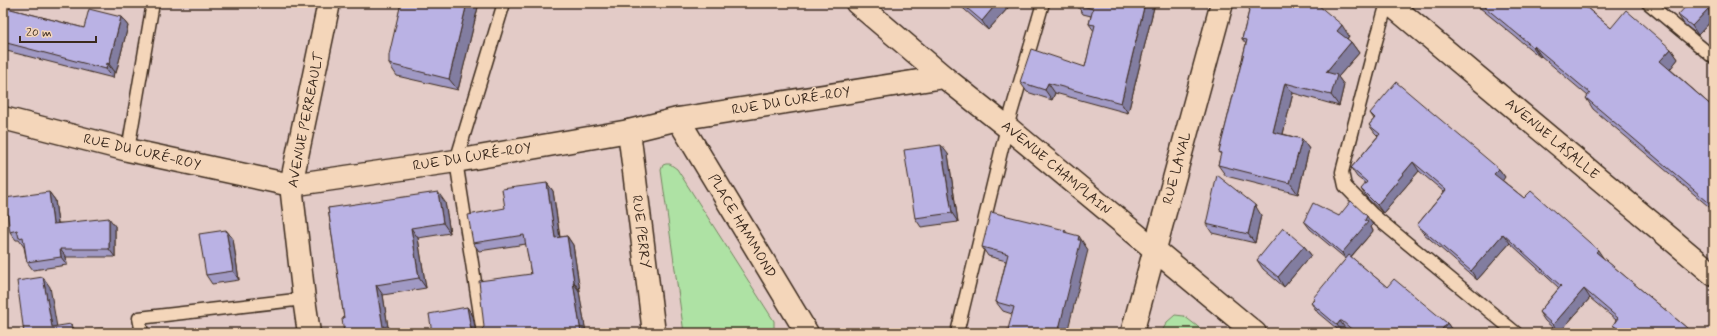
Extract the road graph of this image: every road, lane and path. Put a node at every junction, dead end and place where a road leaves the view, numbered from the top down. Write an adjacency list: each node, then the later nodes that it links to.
1 (153, 3): 15 (lane)
2 (329, 3): 17 (street, AVENUE PERREAULT)
3 (504, 3): 16 (lane)
4 (857, 3): 10 (street, AVENUE CHAMPLAIN)
5 (1043, 3): 13 (lane)
6 (1222, 3): 18 (street, RUE LAVAL)
7 (1388, 3): 19 (street, AVENUE LASALLE); 29 (lane)
8 (1648, 3): 9 (lane)
9 (1714, 58)
10 (944, 77): 12 (street, RUE DU CURÉ-ROY); 13 (street, AVENUE CHAMPLAIN)
11 (3, 118): 15 (street, RUE DU CURÉ-ROY)
12 (678, 119): 14 (street, RUE DU CURÉ-ROY); 25 (street, PLACE HAMMOND)
13 (1008, 127): 18 (street, AVENUE CHAMPLAIN); 26 (lane)
14 (629, 130): 16 (street, RUE DU CURÉ-ROY); 24 (street, RUE PERRY)
15 (128, 150): 17 (street, RUE DU CURÉ-ROY)
16 (456, 161): 17 (street, RUE DU CURÉ-ROY); 23 (lane)
17 (291, 185): 20 (street, AVENUE PERREAULT)
18 (1155, 250): 27 (street, RUE LAVAL); 28 (street, AVENUE CHAMPLAIN)
19 (1714, 276)
20 (304, 299): 21 (lane); 22 (street, AVENUE PERREAULT)
21 (142, 333)
22 (309, 333)
23 (483, 333)
24 (654, 333)
25 (807, 333)
26 (957, 333)
27 (1132, 333)
28 (1255, 333)
29 (1516, 333)

